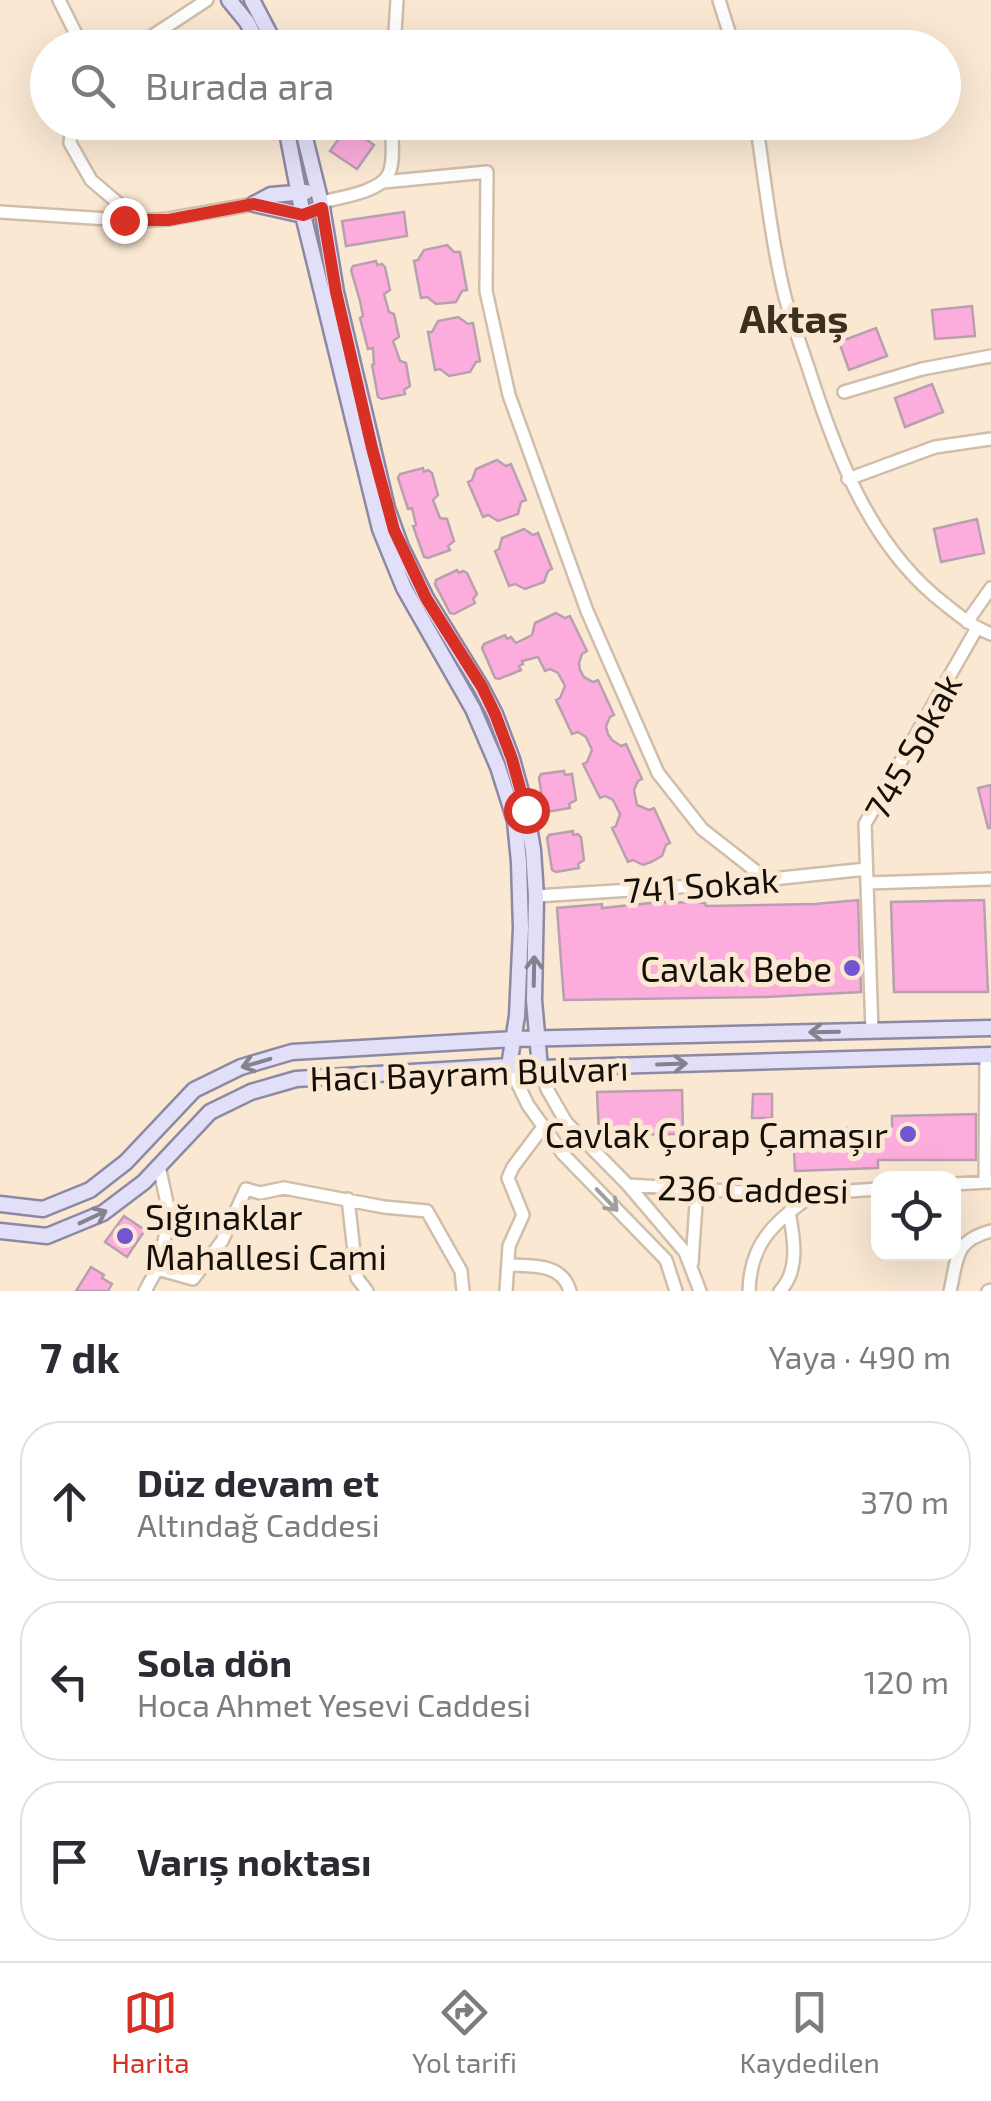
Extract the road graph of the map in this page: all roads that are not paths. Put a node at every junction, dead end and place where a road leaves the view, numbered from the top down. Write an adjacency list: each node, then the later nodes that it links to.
1 (59, 0): 7 (street)
2 (207, 0): 8 (street)
3 (229, 0): 9 (main road)
4 (397, 0): 11 (street)
5 (719, 0): 12 (street)
6 (256, 2): 10 (main road)
7 (74, 30)
8 (161, 30)
9 (251, 30)
10 (269, 30)
11 (395, 30)
12 (728, 30)
13 (70, 140): 24 (street)
14 (289, 140): 19 (main road)
15 (305, 140): 20 (main road)
16 (391, 140): 18 (street)
17 (759, 140): 28 (street)
18 (382, 182): 20 (street); 33 (street)
19 (299, 192): 20 (main road); 21 (main road); 23 (main road)
20 (321, 201): 23 (main road); 36 (main road)
21 (254, 204): 23 (main road); 24 (street)
22 (0, 212): 24 (street)
23 (303, 215): 39 (main road)
24 (138, 221)
25 (991, 356): 26 (street)
26 (844, 392)
27 (991, 439): 28 (street)
28 (848, 479): 30 (street)
29 (991, 588): 30 (street, 745 Sokak)
30 (972, 626): 31 (street); 32 (street, 745 Sokak)
31 (991, 634)
32 (866, 869): 35 (street, 745 Sokak); 36 (street, 741 Sokak)
33 (756, 872)
34 (991, 880): 35 (street)
35 (867, 883): 38 (street, 745 Sokak)
36 (536, 896): 40 (main road, one-way to 36)
37 (991, 1028): 38 (main road, Hacı Bayram Bulvarı)
38 (872, 1031): 40 (main road, Hacı Bayram Bulvarı, one-way to 40)
39 (513, 1039): 40 (main road, Hacı Bayram Bulvarı); 42 (main road); 53 (main road, Hacı Bayram Bulvarı, one-way to 53)
40 (538, 1040): 43 (main road)
41 (989, 1055): 43 (main road, Hacı Bayram Bulvarı, one-way to 41); 46 (street)
42 (508, 1066): 43 (main road, Hacı Bayram Bulvarı); 44 (street); 45 (main road, Hacı Bayram Bulvarı)
43 (540, 1068): 48 (street)
44 (543, 1127): 57 (street); 65 (street, one-way to 65)
45 (160, 1166): 55 (main road, Hacı Bayram Bulvarı, one-way to 45); 58 (street)
46 (988, 1182): 47 (street)
47 (961, 1184)
48 (628, 1185): 49 (street, 236 Caddesi); 59 (street)
49 (697, 1189): 51 (street, 236 Caddesi); 59 (street)
50 (871, 1190): 51 (street, 236 Caddesi)
51 (814, 1194): 54 (street)
52 (348, 1199): 58 (street); 61 (street); 62 (street)
53 (0, 1204)
54 (789, 1212): 67 (street); 68 (street)
55 (0, 1231)
56 (991, 1231): 69 (street)
57 (508, 1265): 63 (street); 64 (street)
58 (157, 1268): 60 (street)
59 (691, 1268): 66 (street)
60 (145, 1291)
61 (367, 1291)
62 (463, 1291)
63 (506, 1291)
64 (570, 1291)
65 (676, 1291)
66 (700, 1291)
67 (749, 1291)
68 (780, 1291)
69 (950, 1291)

